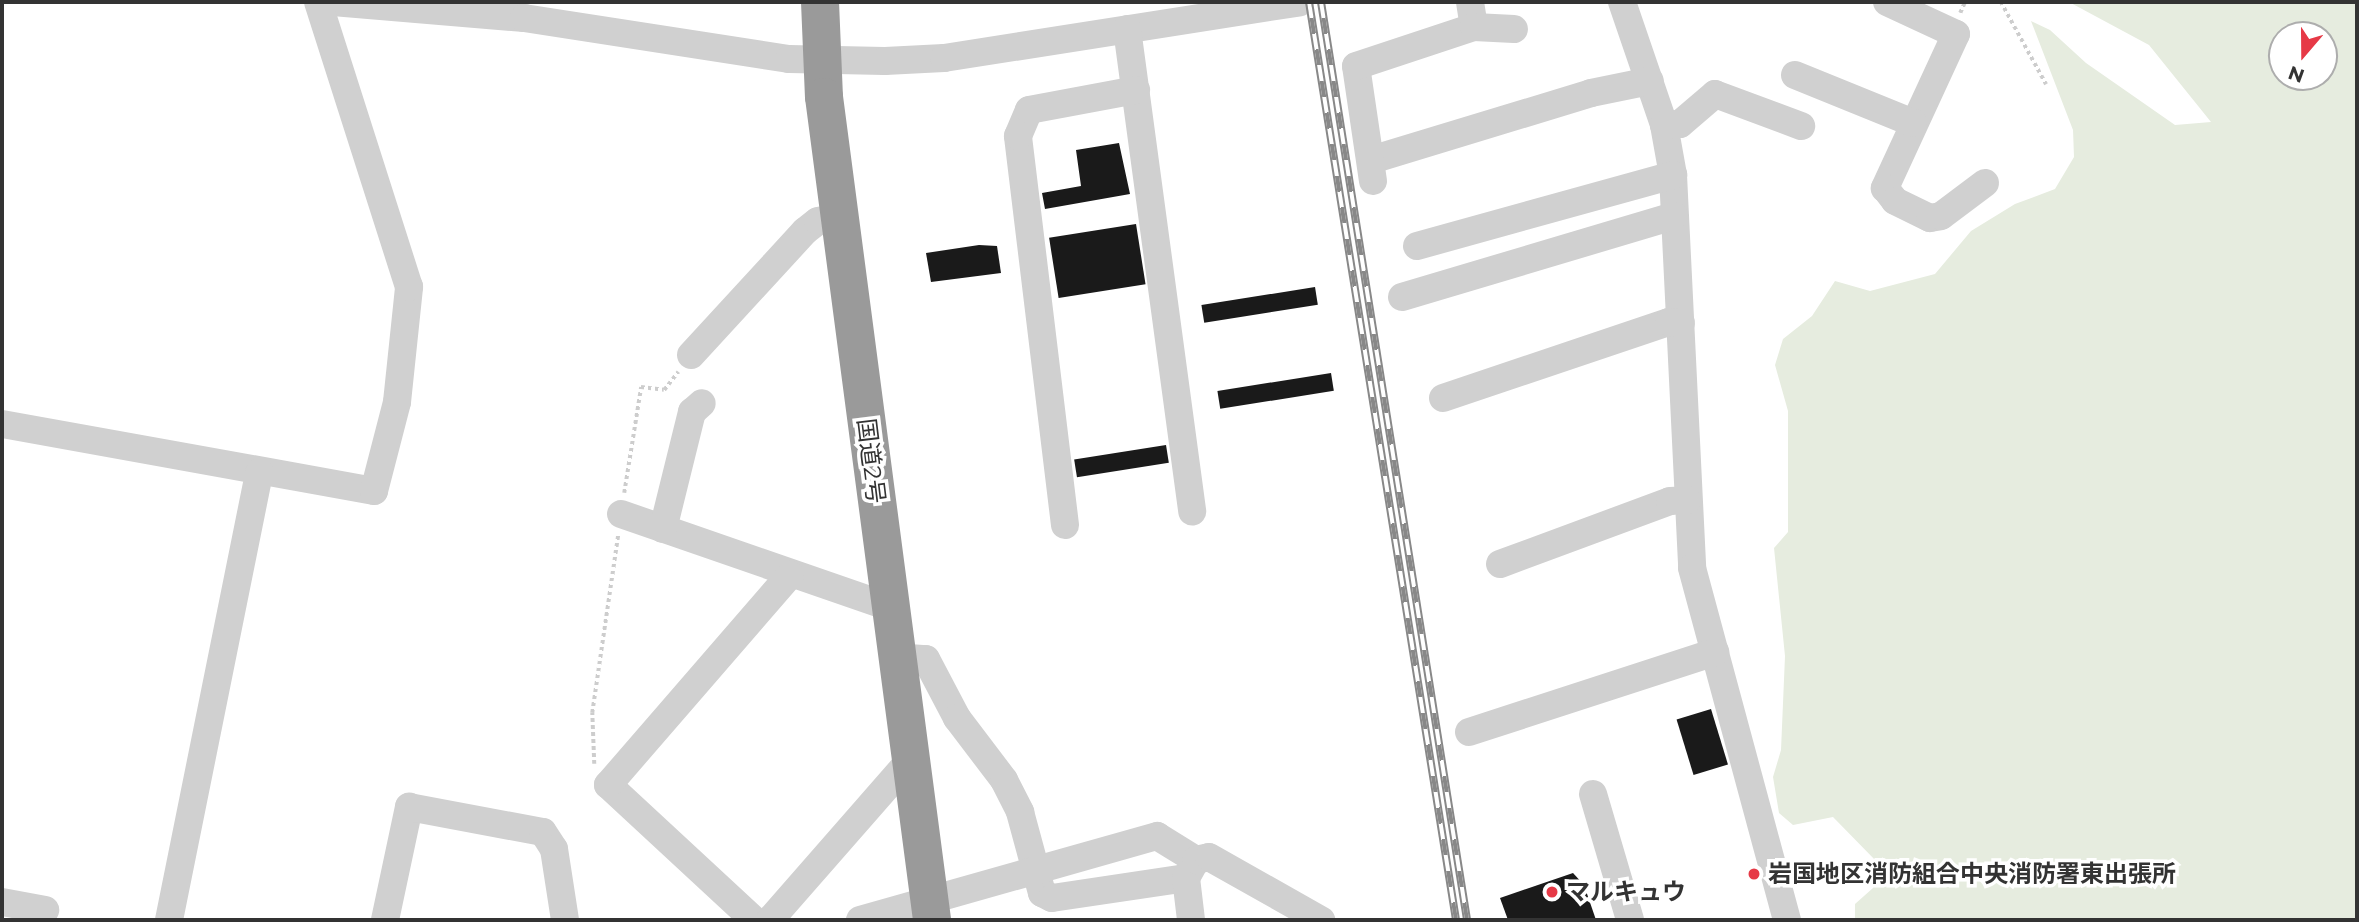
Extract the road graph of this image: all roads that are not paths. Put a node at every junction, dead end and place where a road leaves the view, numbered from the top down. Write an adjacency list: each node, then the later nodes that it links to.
1 (318, 2): 28 (street)
2 (333, 2): 10 (street)
3 (820, 2): 10 (highway, 国道2号)
4 (1300, 2): 8 (street)
5 (1622, 2): 12 (street)
6 (1888, 2): 14 (street)
7 (1472, 14): 9 (street); 12 (street)
8 (1127, 29): 10 (street); 13 (street)
9 (1514, 29)
10 (823, 60): 20 (highway, 国道2号)
11 (1795, 75): 14 (street)
12 (1650, 81): 15 (street)
13 (1136, 90): 30 (street); 32 (street)
14 (1913, 123): 18 (street)
15 (1664, 125): 16 (street); 17 (street)
16 (1801, 127)
17 (1673, 175): 19 (street); 21 (street)
18 (1985, 183)
19 (1674, 216): 22 (street); 23 (street)
20 (839, 217): 24 (street); 36 (highway, 国道2号)
21 (1417, 246)
22 (1402, 297)
23 (1681, 323): 25 (street); 29 (street)
24 (691, 355)
25 (1443, 398)
26 (702, 403): 33 (street)
27 (2, 424): 28 (street)
28 (259, 472): 47 (street)
29 (1687, 500): 34 (street); 37 (street)
30 (1192, 512)
31 (621, 514): 33 (street)
32 (1065, 525)
33 (663, 529): 35 (street)
34 (1500, 564)
35 (790, 575): 36 (street); 50 (street)
36 (890, 607): 38 (highway, 国道2号)
37 (1715, 652): 39 (street); 56 (street)
38 (894, 657): 40 (highway, 国道2号); 43 (street)
39 (1469, 732)
40 (909, 761): 46 (highway, 国道2号); 51 (street)
41 (1594, 794): 55 (street)
42 (1191, 869): 43 (street); 43 (street); 53 (street); 54 (street)
43 (1035, 870): 46 (street)
44 (2, 902): 45 (street)
45 (45, 910)
46 (931, 910): 52 (street)
47 (169, 920)
48 (385, 920): 49 (street)
49 (565, 920)
50 (754, 920)
51 (771, 920)
52 (860, 920)
53 (1191, 920)
54 (1321, 920)
55 (1630, 920)
56 (1787, 920)

